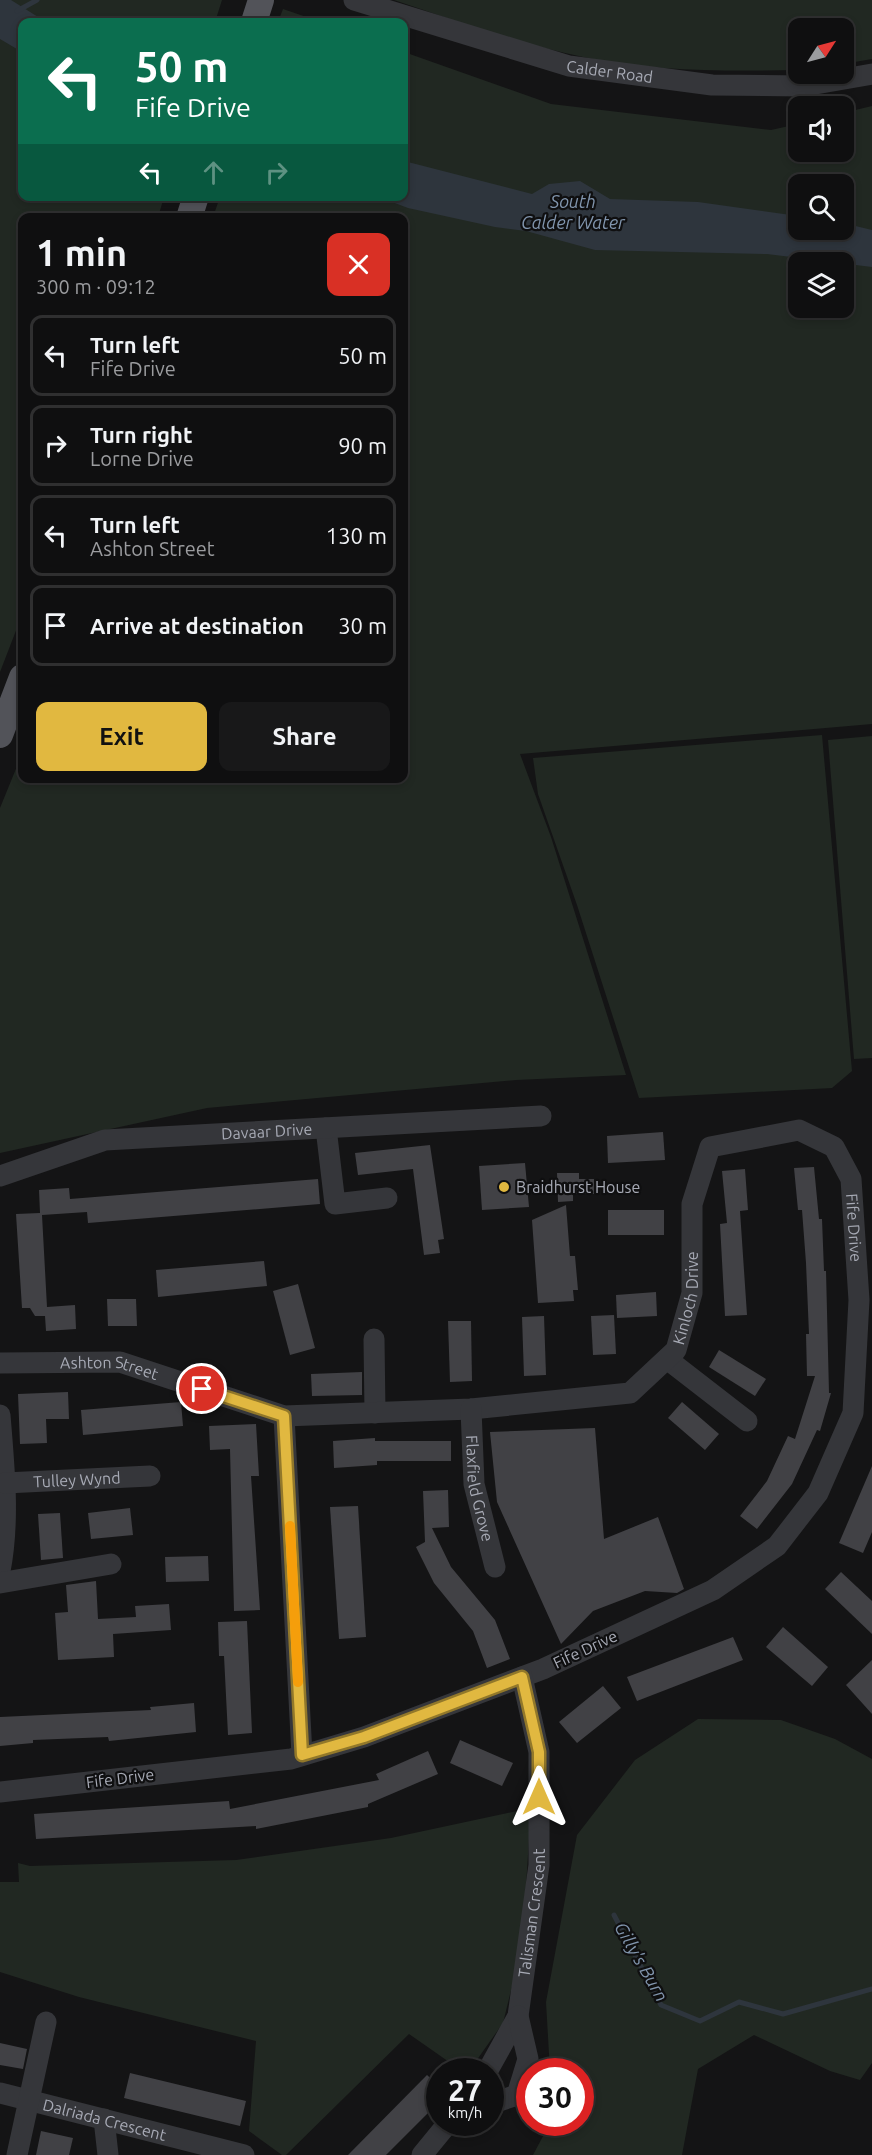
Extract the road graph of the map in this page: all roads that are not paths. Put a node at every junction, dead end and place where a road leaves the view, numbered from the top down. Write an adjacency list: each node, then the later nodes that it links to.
1 (354, 0): 2 (street, Calder Road)
2 (872, 74)
3 (18, 688): 4 (main road)
4 (0, 735)
5 (540, 1116): 6 (street, Davaar Drive)
6 (326, 1128): 7 (street, Davaar Drive); 9 (street)
7 (0, 1176)
8 (850, 1179): 11 (street, Kinloch Drive); 24 (street, Fife Drive)
9 (387, 1198)
10 (374, 1339): 14 (street)
11 (667, 1359): 13 (street, Kinloch Drive); 17 (street)
12 (0, 1363): 16 (street, Ashton Street)
13 (471, 1409): 14 (street, Kinloch Drive); 21 (street, Flaxfield Grove)
14 (375, 1413): 16 (street, Kinloch Drive)
15 (0, 1415): 19 (street)
16 (284, 1416): 25 (street)
17 (747, 1421)
18 (150, 1476): 19 (street, Tulley Wynd)
19 (5, 1483): 22 (street)
20 (111, 1564): 23 (street)
21 (495, 1566)
22 (0, 1571)
23 (0, 1583)
24 (522, 1677): 25 (street, Fife Drive); 27 (street, Talisman Crescent)
25 (302, 1755): 26 (street, Fife Drive)
26 (0, 1792)
27 (518, 2016): 29 (street, Talisman Crescent); 31 (street)
28 (46, 2022): 32 (street)
29 (495, 2058)
30 (0, 2093): 32 (street, Dalriada Crescent)
31 (504, 2099)
32 (30, 2101): 33 (street, Dalriada Crescent); 35 (street)
33 (104, 2119): 36 (street); 37 (street, Dalriada Crescent)
34 (437, 2136): 38 (street)
35 (17, 2155)
36 (108, 2155)
37 (244, 2155)
38 (422, 2155)

